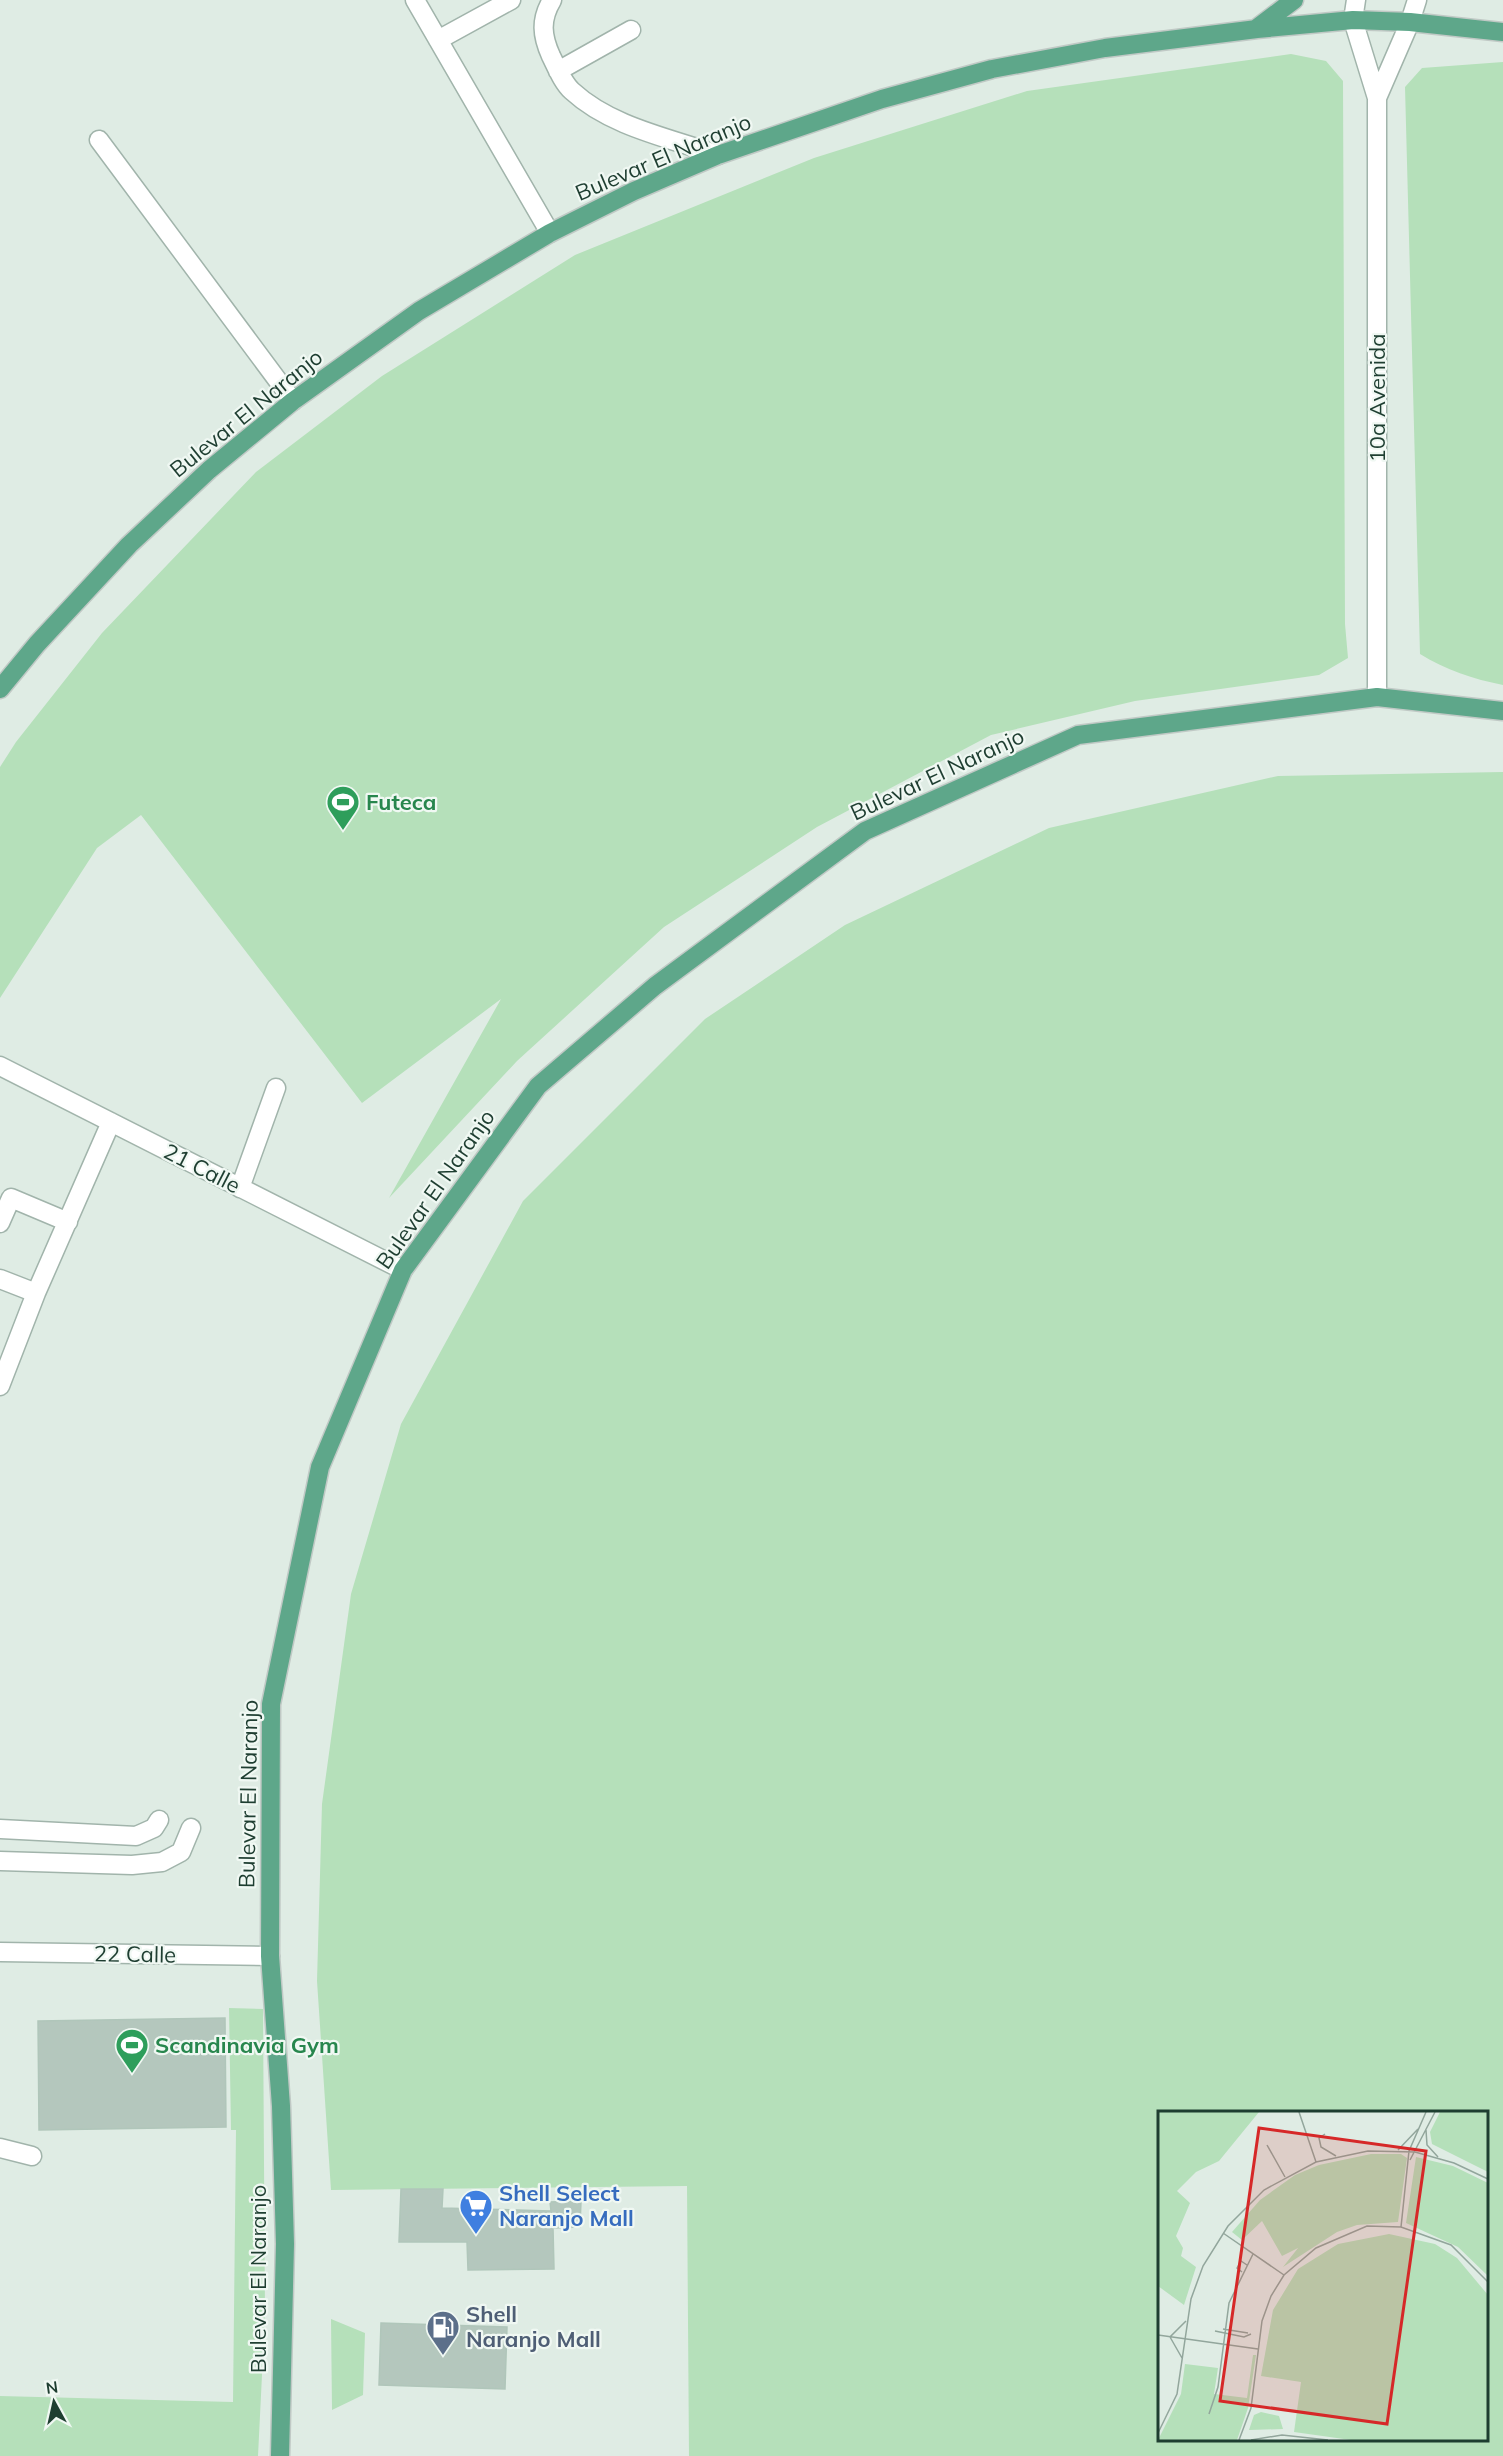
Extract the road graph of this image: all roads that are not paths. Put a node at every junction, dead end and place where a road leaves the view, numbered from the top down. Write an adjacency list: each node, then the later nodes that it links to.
1 (416, 0): 12 (street)
2 (511, 0): 12 (street)
3 (552, 0): 13 (street)
4 (1294, 0): 9 (main road)
5 (1356, 0): 7 (street, 10a Avenida)
6 (1417, 0): 8 (street, 10a Avenida)
7 (1353, 20): 8 (main road, Bulevar El Naranjo); 9 (main road, Bulevar El Naranjo); 14 (street, 10a Avenida)
8 (1410, 22): 11 (main road, Bulevar El Naranjo); 14 (street, 10a Avenida)
9 (1257, 29): 16 (main road, Bulevar El Naranjo)
10 (631, 30): 13 (street)
11 (1503, 32)
12 (438, 40): 17 (street)
13 (558, 71): 16 (street)
14 (1377, 98): 20 (street, 10a Avenida)
15 (99, 140): 18 (street)
16 (718, 155): 17 (main road, Bulevar El Naranjo)
17 (549, 233): 18 (main road, Bulevar El Naranjo)
18 (292, 401): 19 (main road, Bulevar El Naranjo)
19 (0, 689)
20 (1377, 697): 21 (main road, Bulevar El Naranjo); 28 (main road, Bulevar El Naranjo)
21 (1503, 711)
22 (0, 1066): 24 (street, 21 Calle)
23 (276, 1088): 25 (street)
24 (111, 1122): 25 (street, 21 Calle); 26 (street)
25 (240, 1188): 28 (street, 21 Calle)
26 (68, 1222): 27 (street); 30 (street)
27 (0, 1223)
28 (403, 1270): 38 (main road, Bulevar El Naranjo)
29 (0, 1280): 30 (street)
30 (36, 1293): 31 (street)
31 (6, 1348): 32 (street)
32 (0, 1386)
33 (159, 1820): 35 (street)
34 (191, 1828): 36 (street)
35 (0, 1829)
36 (0, 1862)
37 (0, 1952): 38 (street, 22 Calle)
38 (270, 1956): 41 (main road, Bulevar El Naranjo)
39 (0, 2148): 40 (street)
40 (32, 2156)
41 (280, 2456)

